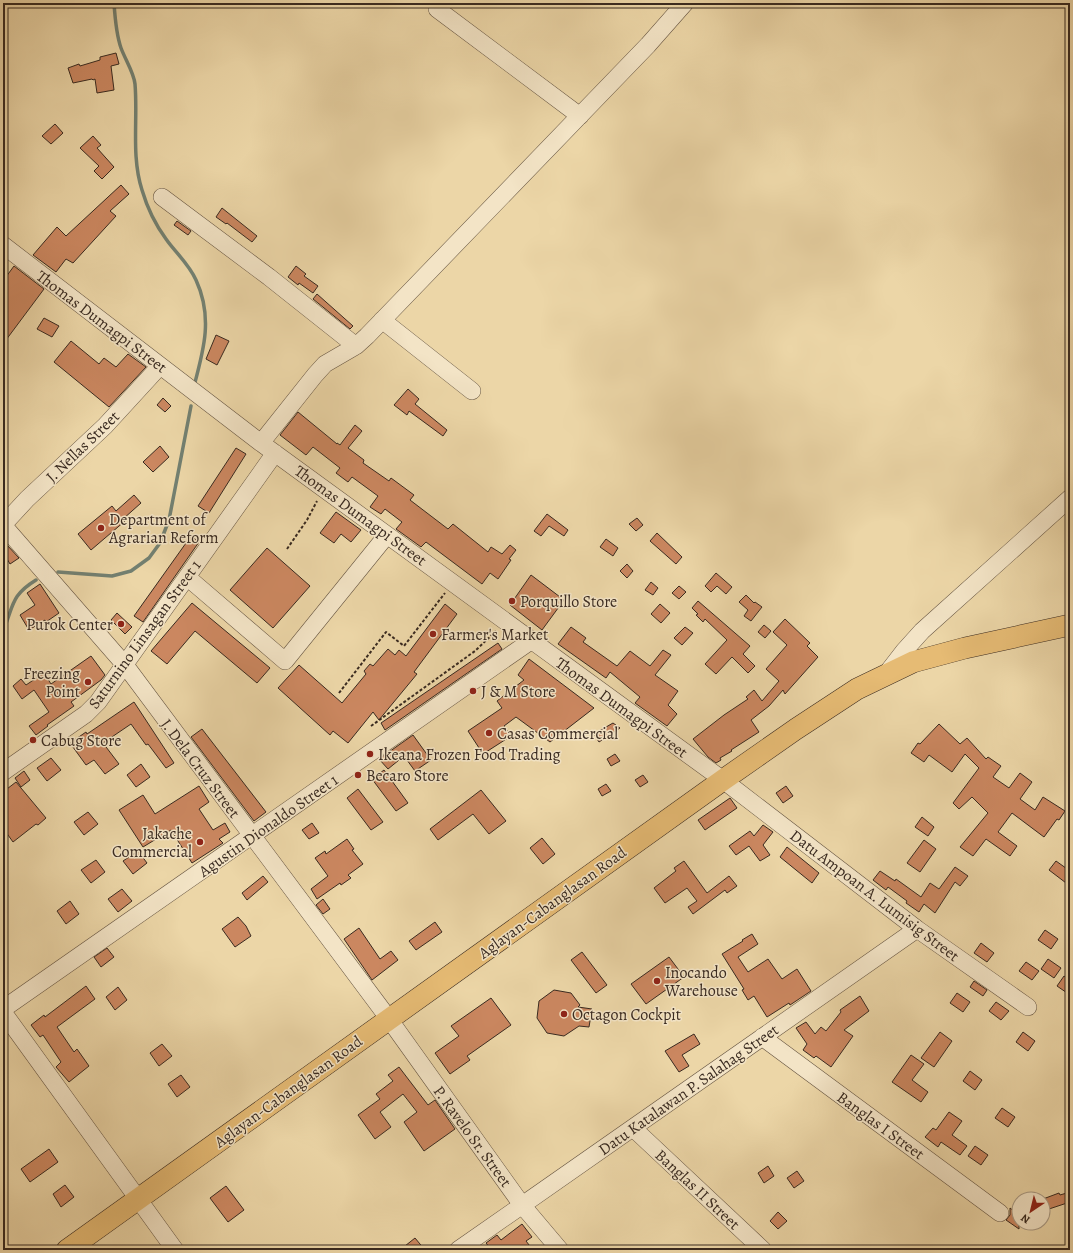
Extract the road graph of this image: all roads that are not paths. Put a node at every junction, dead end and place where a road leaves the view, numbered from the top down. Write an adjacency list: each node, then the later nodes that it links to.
1 (685, 3): 3 (street)
2 (437, 9): 3 (street)
3 (580, 116): 6 (street)
4 (162, 197): 7 (street)
5 (3, 245): 8 (street, Thomas Dumagpi Street)
6 (382, 320): 7 (street); 9 (street)
7 (356, 346): 10 (street)
8 (160, 366): 10 (street, Thomas Dumagpi Street); 13 (street, J. Nellas Street)
9 (472, 391)
10 (261, 443): 11 (street, Thomas Dumagpi Street)
11 (275, 453): 14 (street, Thomas Dumagpi Street); 15 (street, Saturnino Linsagan Street 1)
12 (1070, 498): 19 (street)
13 (3, 525): 18 (street, J. Dela Cruz Street)
14 (387, 535): 15 (street); 17 (street, Thomas Dumagpi Street)
15 (187, 577): 18 (street, Saturnino Linsagan Street 1)
16 (1070, 625): 19 (main road, Aglayan-Cabanglasan Road)
17 (532, 640): 21 (street, Thomas Dumagpi Street); 22 (street, Agustin Dionaldo Street 1)
18 (124, 665): 20 (street, Saturnino Linsagan Street 1); 22 (street, J. Dela Cruz Street)
19 (887, 674): 21 (main road, Aglayan-Cabanglasan Road)
20 (3, 772)
21 (722, 780): 23 (street, Datu Ampoan A. Lumisig Street); 27 (main road, Aglayan-Cabanglasan Road)
22 (252, 836): 25 (street, Agustin Dionaldo Street 1); 27 (street, J. Dela Cruz Street)
23 (917, 929): 24 (street, Datu Ampoan A. Lumisig Street); 28 (street, Datu Katalawan P. Salahag Street)
24 (1028, 1007)
25 (3, 1009)
26 (3, 1012): 30 (street)
27 (389, 1019): 30 (main road, Aglayan-Cabanglasan Road); 31 (street, P. Ravelo Sr. Street)
28 (762, 1037): 29 (street, Datu Katalawan P. Salahag Street); 32 (street, Banglas I Street)
29 (633, 1128): 31 (street, Datu Katalawan P. Salahag Street); 37 (street, Banglas II Street)
30 (138, 1199): 33 (main road, Aglayan-Cabanglasan Road); 34 (street)
31 (522, 1205): 35 (street, Datu Katalawan P. Salahag Street); 36 (street, P. Ravelo Sr. Street)
32 (1000, 1213)
33 (67, 1250)
34 (175, 1250)
35 (458, 1250)
36 (560, 1250)
37 (763, 1250)

